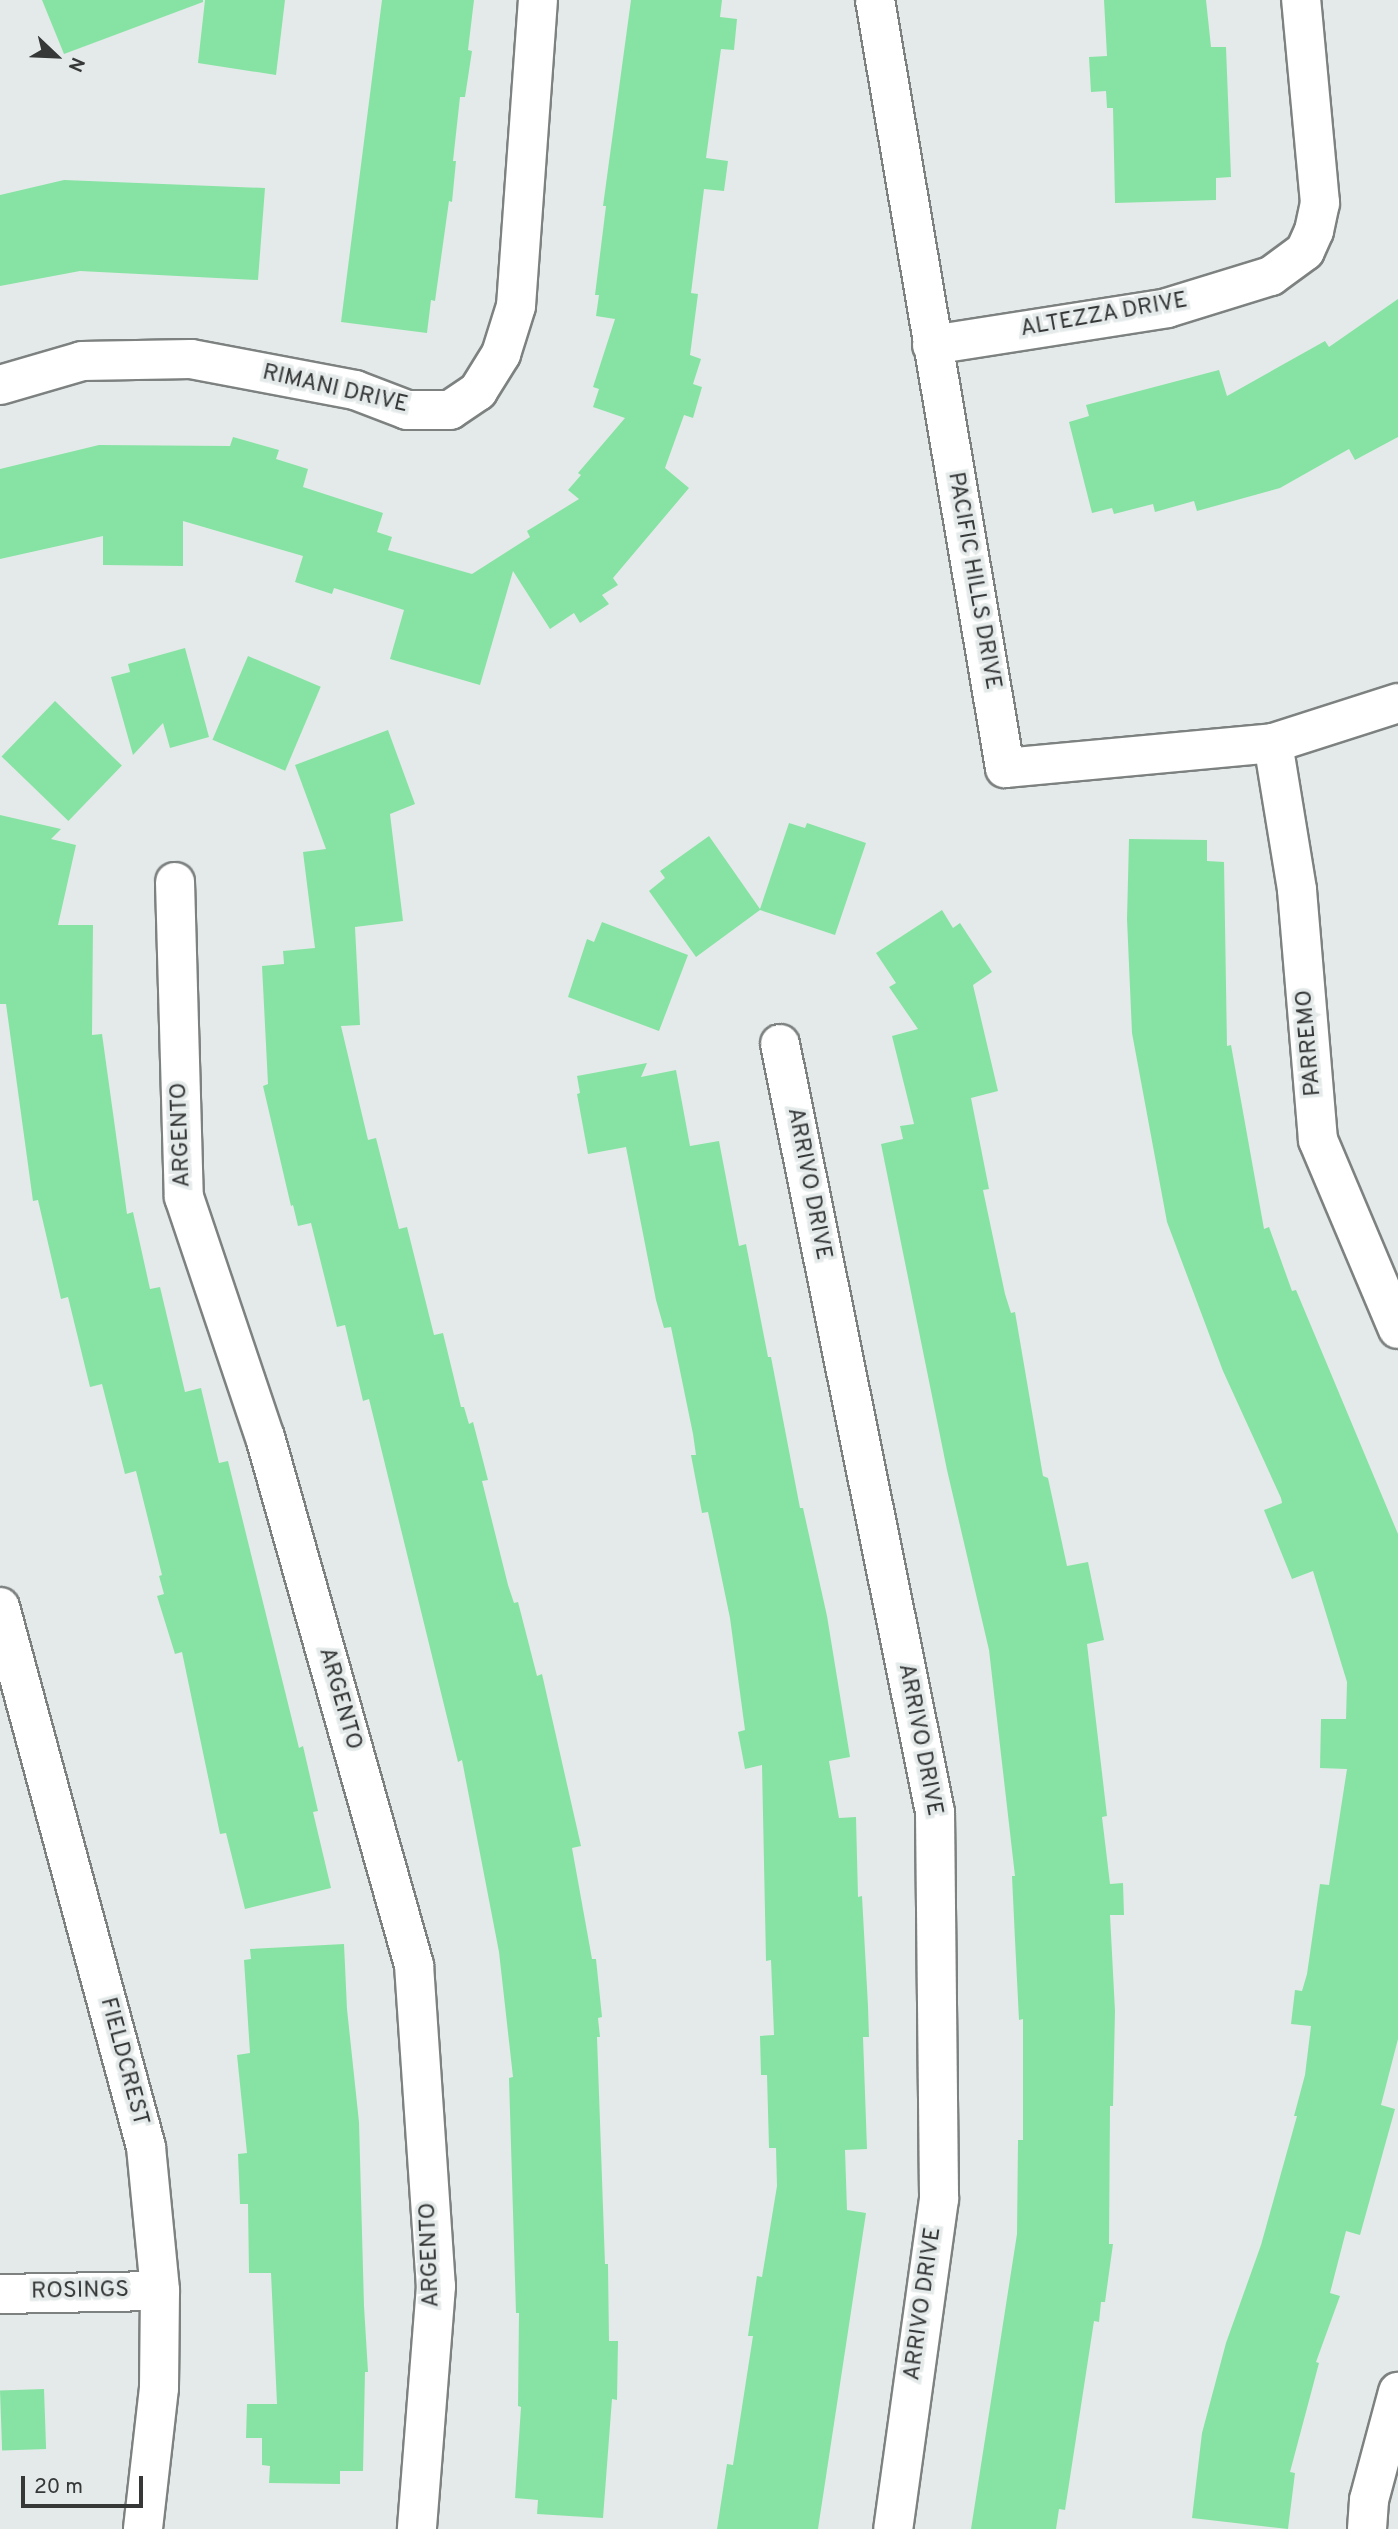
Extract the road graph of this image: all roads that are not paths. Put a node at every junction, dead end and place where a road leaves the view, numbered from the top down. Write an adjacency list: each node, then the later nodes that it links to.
1 (538, 0): 5 (street, RIMANI DRIVE)
2 (875, 0): 4 (street, PACIFIC HILLS DRIVE)
3 (1301, 0): 4 (street, ALTEZZA DRIVE)
4 (932, 345): 7 (street, PACIFIC HILLS DRIVE)
5 (0, 385)
6 (1398, 703): 7 (street, PACIFIC HILLS DRIVE)
7 (1273, 743): 10 (street, PARREMO)
8 (176, 882): 16 (street, ARGENTO)
9 (780, 1044): 17 (street, ARRIVO DRIVE)
10 (1398, 1329)
11 (0, 1607): 12 (street, FIELDCREST)
12 (160, 2291): 13 (street, ROSINGS); 15 (street, FIELDCREST)
13 (0, 2294)
14 (1398, 2392): 18 (street)
15 (143, 2529)
16 (417, 2529)
17 (893, 2529)
18 (1367, 2529)

